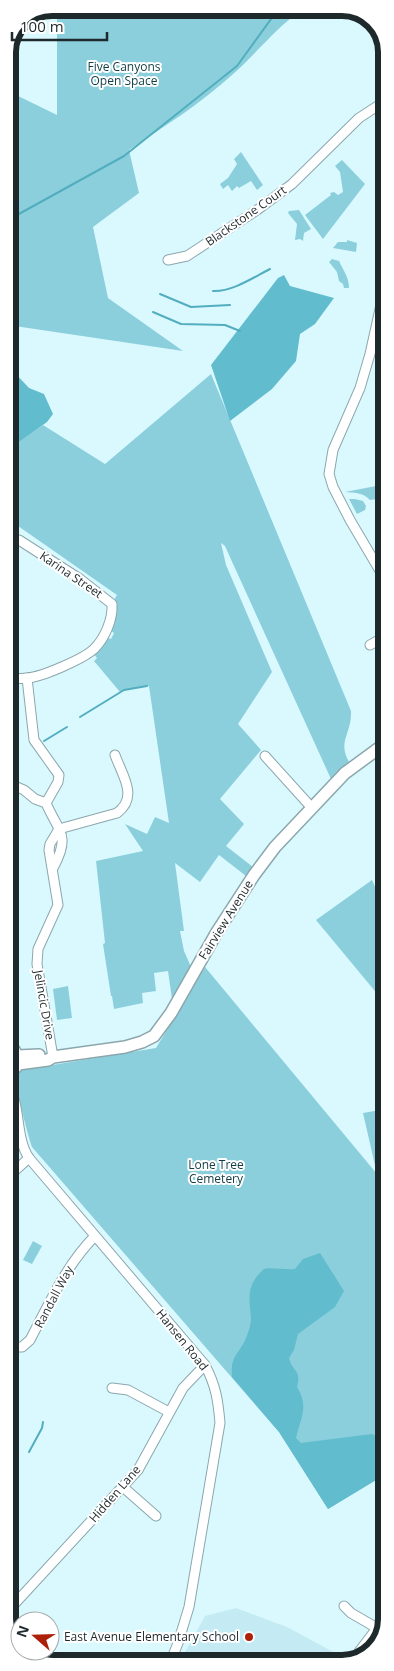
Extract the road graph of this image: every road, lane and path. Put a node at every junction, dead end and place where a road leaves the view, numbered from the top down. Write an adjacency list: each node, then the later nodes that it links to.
1 (378, 107): 2 (street, Blackstone Court)
2 (168, 260)
3 (378, 315): 5 (street)
4 (16, 540): 9 (street, Karina Street)
5 (378, 562)
6 (378, 640): 7 (street)
7 (370, 645)
8 (16, 678): 9 (street, Karina Street)
9 (27, 678): 14 (street)
10 (378, 749): 15 (main road, Fairview Avenue)
11 (115, 755): 16 (street)
12 (265, 756): 15 (street)
13 (16, 786): 14 (street)
14 (46, 803): 16 (street)
15 (312, 808): 20 (main road, Fairview Avenue)
16 (59, 829): 17 (street); 18 (street)
17 (52, 841): 18 (street); 19 (street, Jelincic Drive)
18 (63, 844): 19 (street)
19 (53, 868): 20 (street, Jelincic Drive)
20 (53, 1057): 21 (main road, Fairview Avenue)
21 (16, 1065)
22 (16, 1123): 23 (street, Hansen Road)
23 (28, 1158): 24 (street); 25 (street, Hansen Road)
24 (16, 1169)
25 (95, 1236): 26 (street, Randall Way); 27 (street, Hansen Road)
26 (16, 1347)
27 (205, 1365): 29 (street, Hidden Lane); 36 (street, Hansen Road)
28 (112, 1388): 29 (street)
29 (169, 1412): 30 (street, Hidden Lane)
30 (123, 1487): 31 (street); 32 (street, Hidden Lane)
31 (156, 1516)
32 (16, 1602)
33 (344, 1606): 34 (street)
34 (376, 1628): 35 (street)
35 (360, 1650)
36 (173, 1655)

